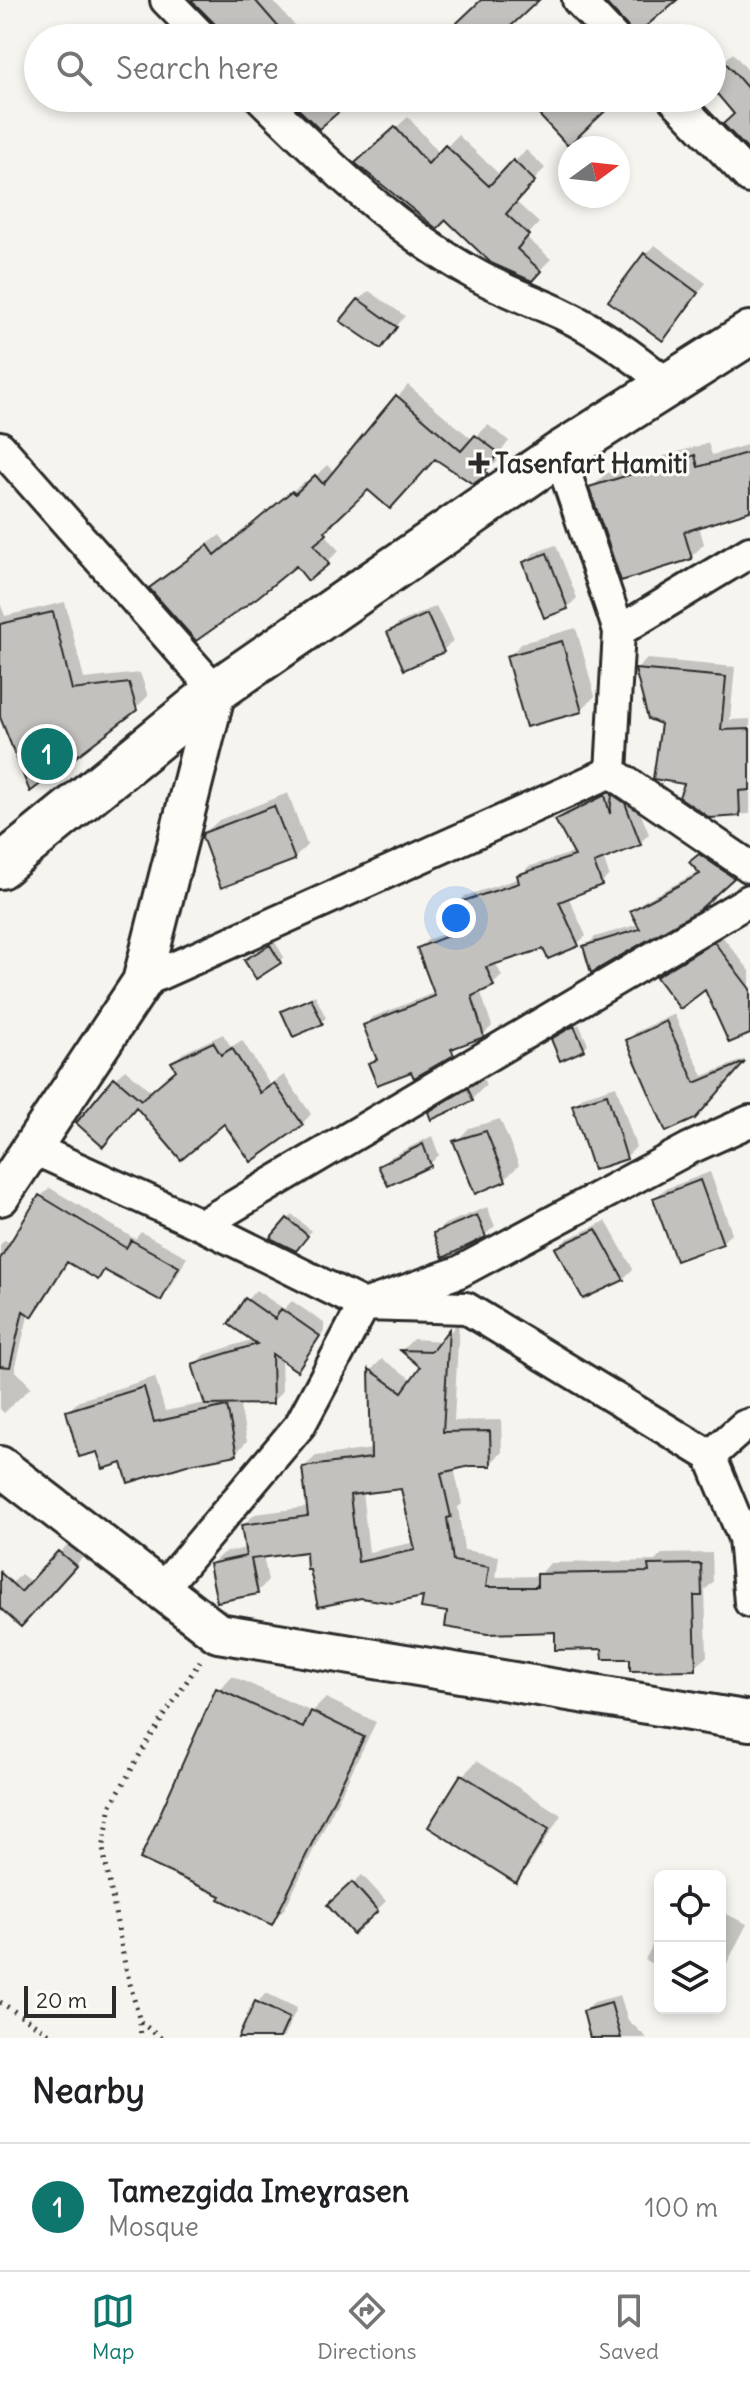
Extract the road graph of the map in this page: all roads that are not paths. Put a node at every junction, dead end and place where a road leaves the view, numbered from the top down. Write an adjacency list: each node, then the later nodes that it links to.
1 (166, 0): 3 (street)
2 (578, 0): 4 (street)
3 (189, 24)
4 (601, 24)
5 (275, 112): 9 (street)
6 (686, 112): 7 (street)
7 (750, 178)
8 (750, 333): 9 (main road)
9 (668, 385): 11 (main road)
10 (0, 447): 14 (street)
11 (559, 454): 13 (street); 14 (main road)
12 (750, 552): 13 (street)
13 (619, 631): 15 (street)
14 (216, 691): 16 (main road); 19 (street)
15 (611, 772): 17 (street); 19 (street)
16 (0, 867)
17 (750, 867)
18 (750, 900): 23 (street)
19 (142, 982): 21 (street)
20 (750, 1121): 24 (street)
21 (32, 1148): 22 (street); 23 (street)
22 (0, 1196)
23 (202, 1225): 24 (street)
24 (364, 1305): 26 (street); 28 (street)
25 (750, 1424): 26 (street)
26 (710, 1456): 29 (street)
27 (0, 1466): 28 (street)
28 (161, 1590): 30 (street)
29 (750, 1602)
30 (750, 1721)

